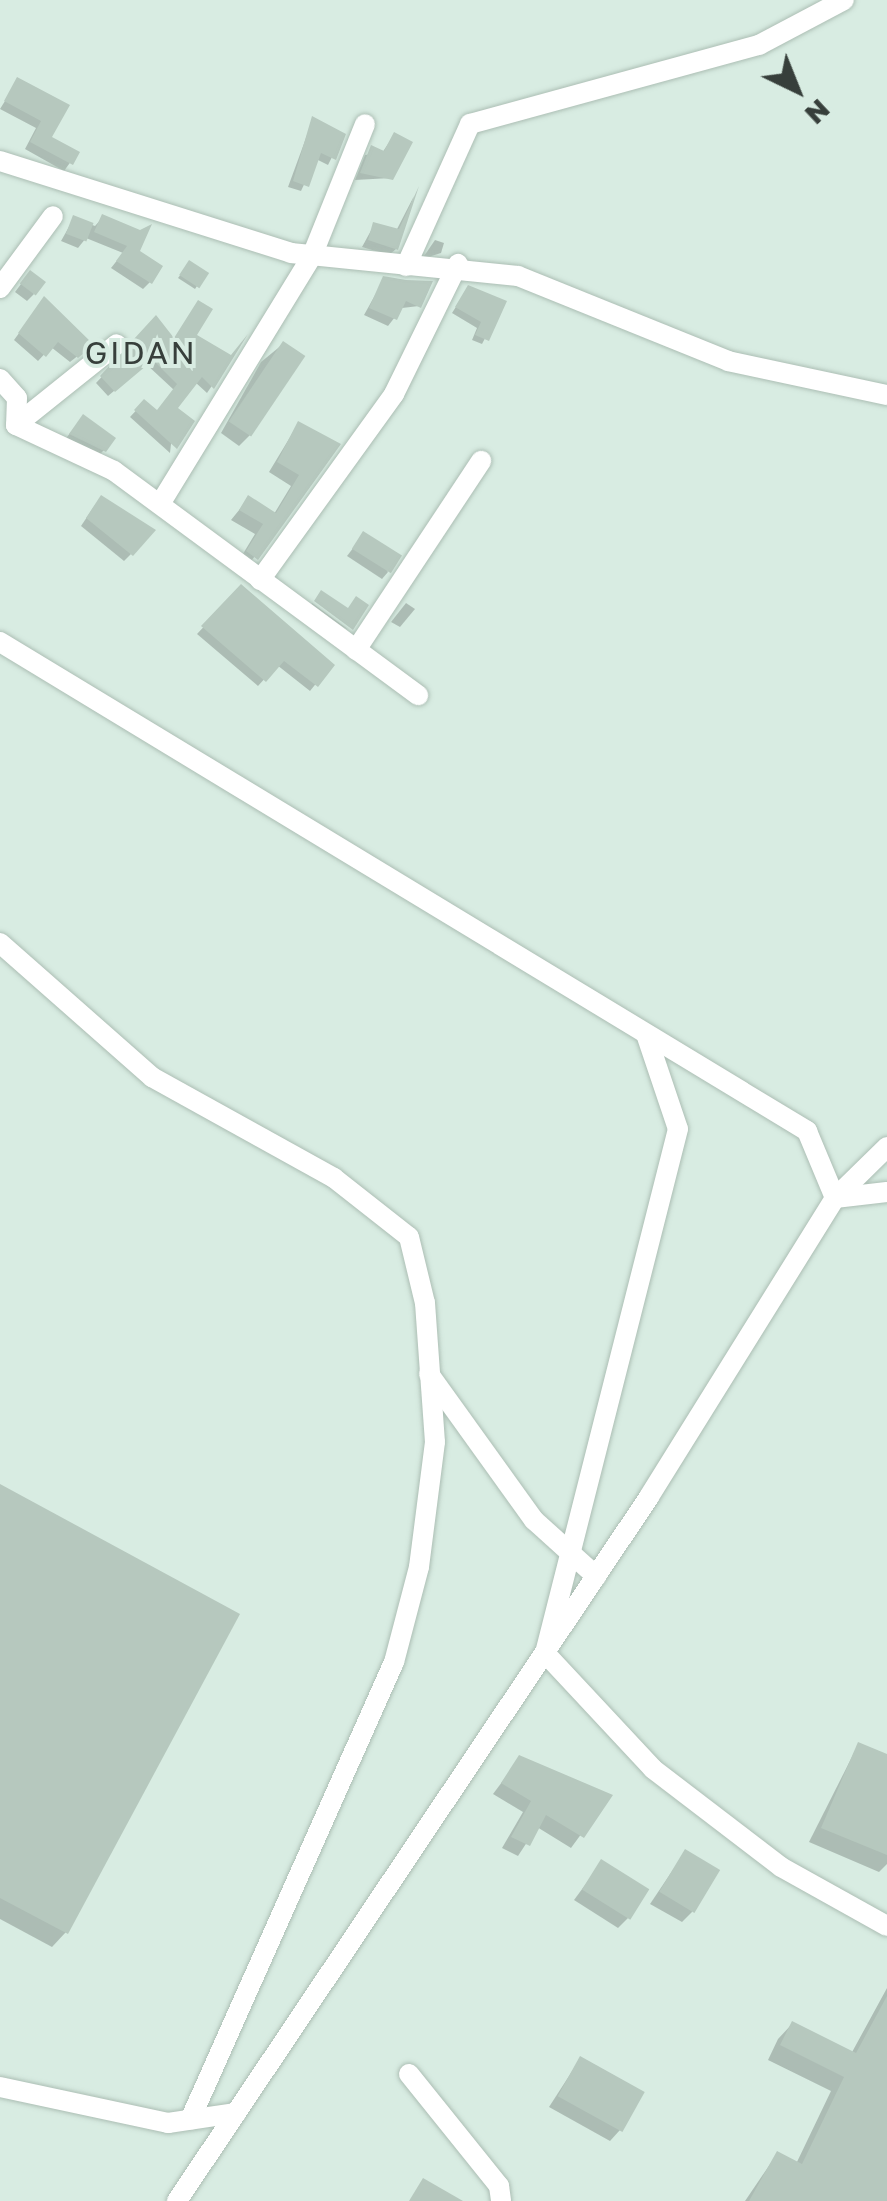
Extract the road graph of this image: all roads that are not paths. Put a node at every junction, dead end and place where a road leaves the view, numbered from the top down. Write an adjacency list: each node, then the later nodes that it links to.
1 (844, 0): 7 (street)
2 (365, 124): 5 (street)
3 (0, 161): 5 (street)
4 (53, 216): 8 (street)
5 (312, 256): 7 (street); 14 (street)
6 (458, 264): 7 (street); 11 (street); 15 (street)
7 (406, 266)
8 (0, 288)
9 (117, 344): 12 (street)
10 (0, 380): 12 (street)
11 (887, 395)
12 (16, 425): 14 (street)
13 (481, 461): 17 (street)
14 (160, 504): 15 (street)
15 (260, 580): 17 (street)
16 (0, 642): 20 (street)
17 (356, 650): 18 (street)
18 (418, 695)
19 (0, 943): 24 (street)
20 (646, 1034): 23 (street); 25 (street)
21 (887, 1148): 23 (street)
22 (887, 1192): 23 (street)
23 (835, 1198): 26 (street)
24 (429, 1374): 25 (street); 32 (street)
25 (565, 1555): 26 (street); 27 (street)
26 (596, 1576): 27 (street)
27 (545, 1653): 28 (street); 31 (street)
28 (887, 1926)
29 (410, 2074): 34 (street)
30 (0, 2088): 32 (street)
31 (236, 2113): 32 (street); 33 (street)
32 (190, 2120)
33 (176, 2201)
34 (501, 2201)

